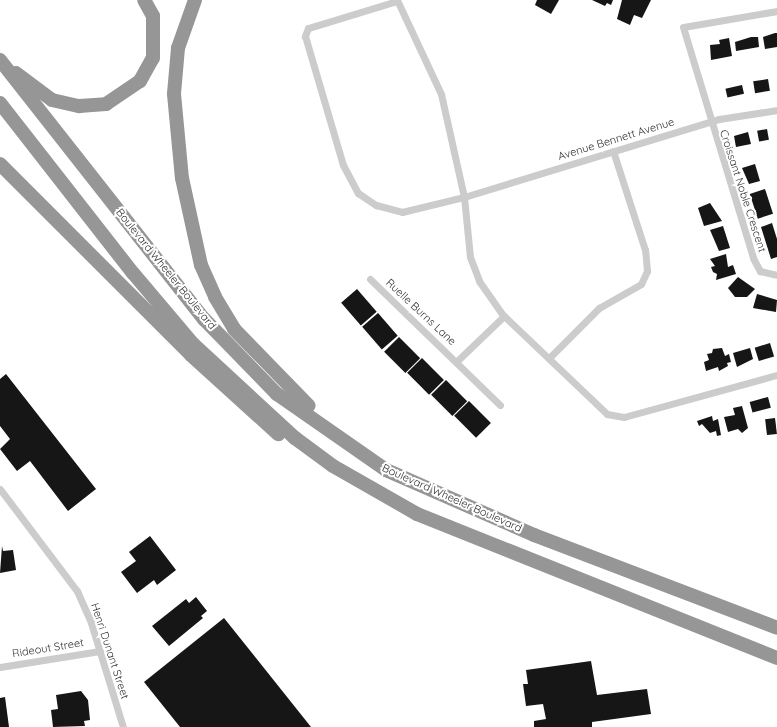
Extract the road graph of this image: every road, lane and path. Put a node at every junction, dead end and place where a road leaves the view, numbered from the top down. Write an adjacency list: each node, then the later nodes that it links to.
1 (144, 0): 5 (highway)
2 (195, 0): 19 (highway)
3 (397, 0): 11 (street); 11 (street, Avenue Bennett Avenue)
4 (777, 11): 8 (street, Croissant Noble Crescent)
5 (1, 61): 19 (highway, Boulevard Wheeler Boulevard)
6 (0, 103): 21 (highway)
7 (777, 110): 8 (street, Avenue Bennett Avenue)
8 (711, 122): 9 (street, Avenue Bennett Avenue); 12 (street, Croissant Noble Crescent)
9 (614, 152): 11 (street, Avenue Bennett Avenue); 15 (street)
10 (0, 164): 21 (highway)
11 (464, 197): 14 (street)
12 (777, 275)
13 (370, 279): 16 (street, Ruelle Burns Lane)
14 (504, 316): 15 (street); 16 (street, Ruelle Burns Lane)
15 (549, 358): 17 (street)
16 (457, 361): 18 (street, Ruelle Burns Lane)
17 (777, 375)
18 (500, 405)
19 (416, 483): 22 (highway, Boulevard Wheeler Boulevard)
20 (0, 489): 23 (street, Henri Dunant Street)
21 (416, 514): 24 (highway)
22 (777, 628)
23 (100, 651): 25 (street, Rideout Street); 26 (street, Henri Dunant Street)
24 (777, 658)
25 (0, 667)
26 (123, 727)

